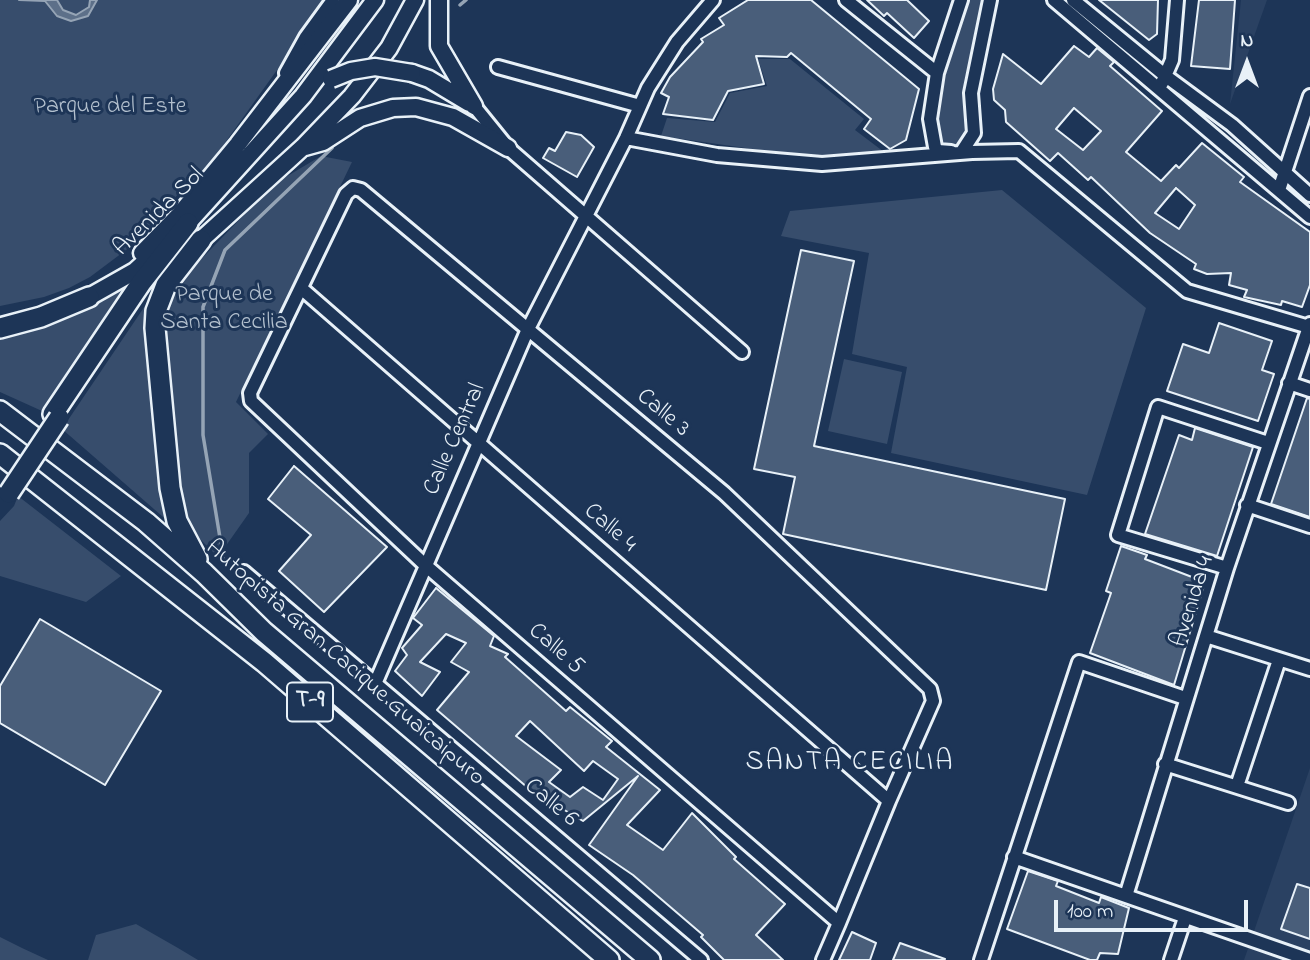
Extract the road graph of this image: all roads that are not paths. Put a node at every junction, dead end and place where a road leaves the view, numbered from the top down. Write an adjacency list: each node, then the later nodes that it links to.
1 (332, 0): 17 (street, Avenida Sol)
2 (349, 0): 17 (main road, Avenida Sol)
3 (375, 0): 18 (main road, Avenida Sol)
4 (415, 0): 23 (main road, Avenida Sol)
5 (439, 0): 20 (main road)
6 (713, 0): 21 (street, Calle Central)
7 (846, 0): 14 (street)
8 (961, 0): 14 (street)
9 (990, 0): 25 (street)
10 (1054, 0): 16 (street)
11 (1073, 0): 15 (street)
12 (1177, 0): 15 (street)
13 (498, 67): 21 (street)
14 (937, 73): 25 (street)
15 (1167, 77): 16 (street); 26 (street)
16 (1157, 89): 27 (street)
17 (276, 94): 34 (main road, Avenida Sol)
18 (303, 96): 20 (main road, bridge); 31 (main road, Avenida Sol)
19 (1310, 96): 26 (street)
20 (474, 106): 24 (street)
21 (640, 106): 22 (street, Calle Central)
22 (626, 138): 25 (street); 29 (street, Calle Central)
23 (303, 148): 24 (main road); 32 (main road, Avenida Sol)
24 (508, 148): 29 (street)
25 (961, 153): 35 (street)
26 (1286, 171): 27 (street); 28 (street)
27 (1279, 190): 30 (street)
28 (1310, 195)
29 (584, 216): 37 (street, Calle Central); 38 (street)
30 (1310, 217)
31 (188, 223): 34 (main road, Avenida Sol); 42 (highway)
32 (201, 240): 42 (highway); 52 (highway)
33 (301, 288): 37 (street, Calle 3); 43 (street, Calle 4); 49 (street, Calle 5)
34 (89, 297): 36 (highway)
35 (1310, 325): 39 (street, Avenida 4)
36 (0, 328)
37 (528, 329): 43 (street, Calle Central); 60 (street, Calle 3)
38 (742, 352)
39 (1289, 383): 40 (street); 44 (street, Avenida 4)
40 (1310, 390)
41 (0, 411): 52 (highway, Autopista Gran Cacique Guaicaipuro / T-9)
42 (56, 416): 46 (highway, bridge)
43 (478, 443): 49 (street, Calle Central); 60 (street, Calle 4)
44 (1268, 443): 47 (street, Avenida 4); 50 (street)
45 (0, 454): 66 (highway, Autopista Gran Cacique Guaicaipuro / T-9)
46 (3, 493)
47 (1247, 506): 48 (street); 50 (street, Avenida 4)
48 (1310, 526)
49 (424, 564): 56 (street, Calle Central); 65 (street, Calle 5)
50 (1227, 568): 53 (street, Avenida 4)
51 (244, 572): 56 (street, Calle 6)
52 (204, 573): 67 (highway, Autopista Gran Cacique Guaicaipuro / T-9)
53 (1206, 636): 54 (street); 57 (street, Avenida 4)
54 (1279, 660): 55 (street); 59 (street)
55 (1310, 670)
56 (374, 684): 68 (street, Calle 6)
57 (1185, 698): 58 (street, Avenida 4); 62 (street)
58 (1164, 764): 59 (street); 63 (street, Avenida 4)
59 (1237, 786): 61 (street)
60 (889, 801): 65 (street)
61 (1288, 803)
62 (1014, 857): 63 (street); 70 (street)
63 (1126, 896): 64 (street)
64 (1185, 918): 71 (street); 72 (street)
65 (839, 923): 69 (street)
66 (609, 960)
67 (650, 960)
68 (701, 960)
69 (823, 960)
70 (981, 960)
71 (1171, 960)
72 (1310, 960)

